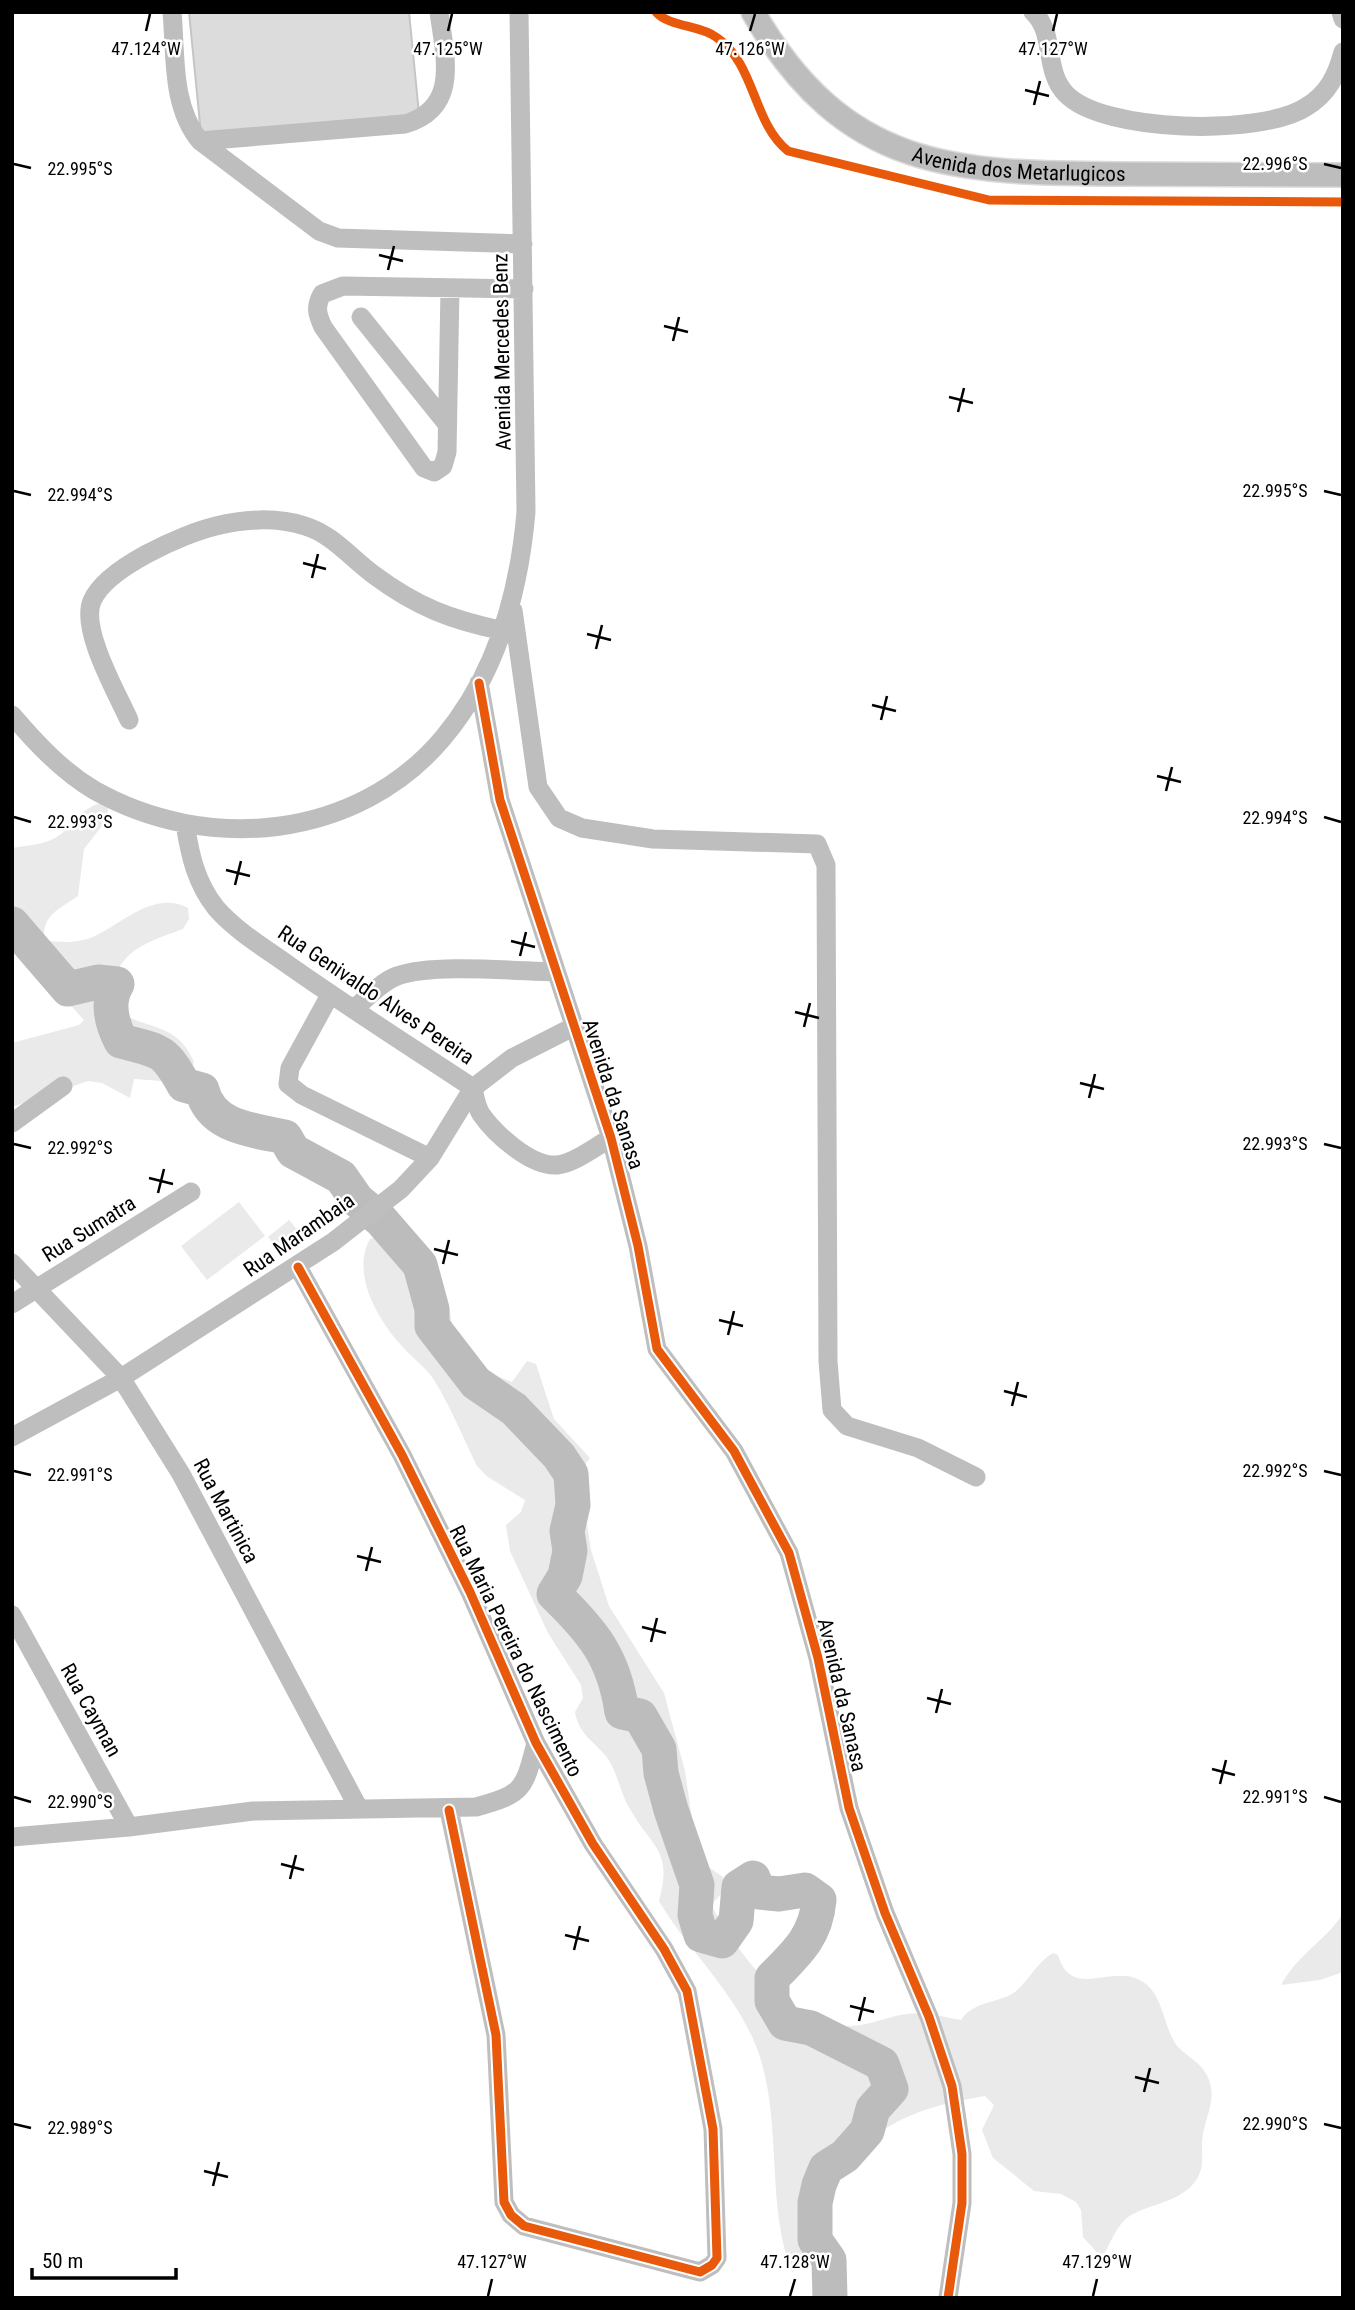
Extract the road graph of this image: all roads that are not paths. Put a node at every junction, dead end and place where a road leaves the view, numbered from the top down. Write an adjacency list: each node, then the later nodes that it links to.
1 (173, 12): 9 (street)
2 (439, 12): 9 (street)
3 (519, 12): 11 (street, Avenida Mercedes Benz)
4 (753, 12): 10 (main road, Avenida dos Metarlugicos)
5 (1033, 12): 8 (street)
6 (1341, 12): 7 (street)
7 (1343, 19)
8 (1343, 52)
9 (200, 141): 11 (street)
10 (1343, 175)
11 (523, 244): 13 (street, Avenida Mercedes Benz)
12 (450, 289): 13 (street); 15 (street); 15 (street)
13 (524, 289): 16 (street, Avenida Mercedes Benz)
14 (361, 317): 15 (street)
15 (447, 424)
16 (513, 605): 17 (street, Avenida Mercedes Benz); 38 (street)
17 (503, 631): 18 (street, Avenida Mercedes Benz); 20 (street)
18 (479, 683): 21 (street, Avenida Mercedes Benz); 22 (street, Avenida da Sanasa)
19 (12, 715): 21 (street, Avenida Mercedes Benz)
20 (129, 720)
21 (184, 824): 23 (street, Rua Genivaldo Alves Pereira)
22 (555, 972): 24 (street); 25 (street, Avenida da Sanasa)
23 (330, 995): 24 (street, Rua Genivaldo Alves Pereira); 30 (street)
24 (354, 1009): 27 (street, Rua Genivaldo Alves Pereira)
25 (573, 1027): 27 (street, Rua Marambaia); 29 (street, Avenida da Sanasa)
26 (64, 1086): 28 (street)
27 (473, 1088): 29 (street, Rua Genivaldo Alves Pereira); 30 (street, Rua Marambaia)
28 (12, 1123)
29 (611, 1138): 45 (street, Avenida da Sanasa)
30 (430, 1158): 33 (street, Rua Marambaia)
31 (191, 1192): 34 (street, Rua Sumatra)
32 (12, 1263): 34 (street, Rua Martinica)
33 (298, 1266): 36 (street, Rua Marambaia); 40 (street, Rua Maria Pereira do Nascimento)
34 (36, 1290): 35 (street, Rua Sumatra); 36 (street, Rua Martinica)
35 (12, 1304)
36 (121, 1378): 37 (street, Rua Marambaia); 41 (street, Rua Martinica)
37 (12, 1437)
38 (976, 1477)
39 (12, 1615): 43 (street, Rua Cayman)
40 (536, 1743): 42 (street); 42 (street, Rua Maria Pereira do Nascimento)
41 (359, 1809): 42 (street); 43 (street)
42 (449, 1810)
43 (129, 1827): 44 (street)
44 (12, 1837)
45 (948, 2298)

